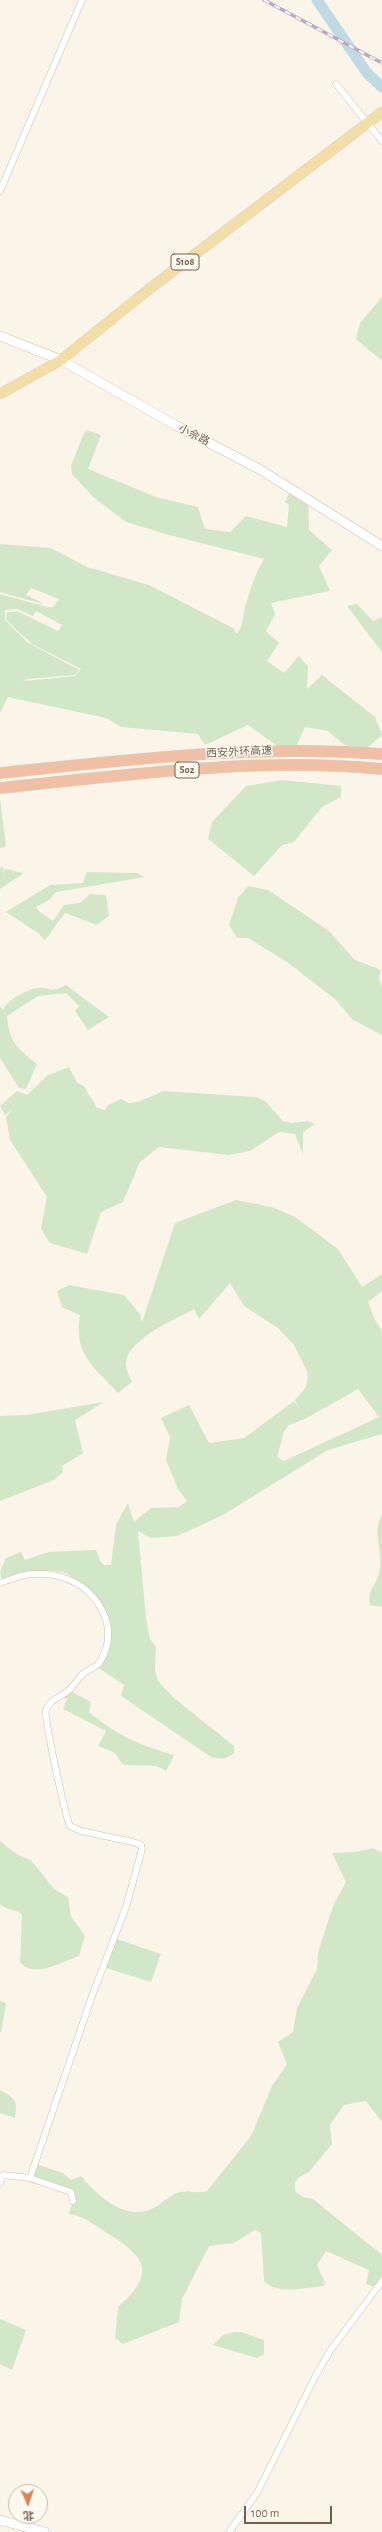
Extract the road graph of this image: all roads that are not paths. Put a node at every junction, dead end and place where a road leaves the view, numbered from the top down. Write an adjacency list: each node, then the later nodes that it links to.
1 (82, 0): 6 (street)
2 (336, 84): 4 (street)
3 (382, 112): 4 (main road, S108)
4 (366, 124): 5 (street); 8 (main road, S108)
5 (382, 141)
6 (0, 191)
7 (0, 336): 8 (street, 小佘路)
8 (62, 360): 9 (main road, S108); 10 (street, 小佘路)
9 (0, 394)
10 (382, 546)
11 (378, 754): 13 (highway, 西安外环高速 / S02)
12 (379, 768): 14 (highway, 西安外环高速 / S02)
13 (0, 773)
14 (0, 788)
15 (0, 1583): 16 (street)
16 (30, 2178): 17 (street); 18 (street)
17 (0, 2184)
18 (73, 2201)
19 (382, 2281): 22 (street)
20 (0, 2520): 21 (street)
21 (45, 2532)
22 (228, 2532)

